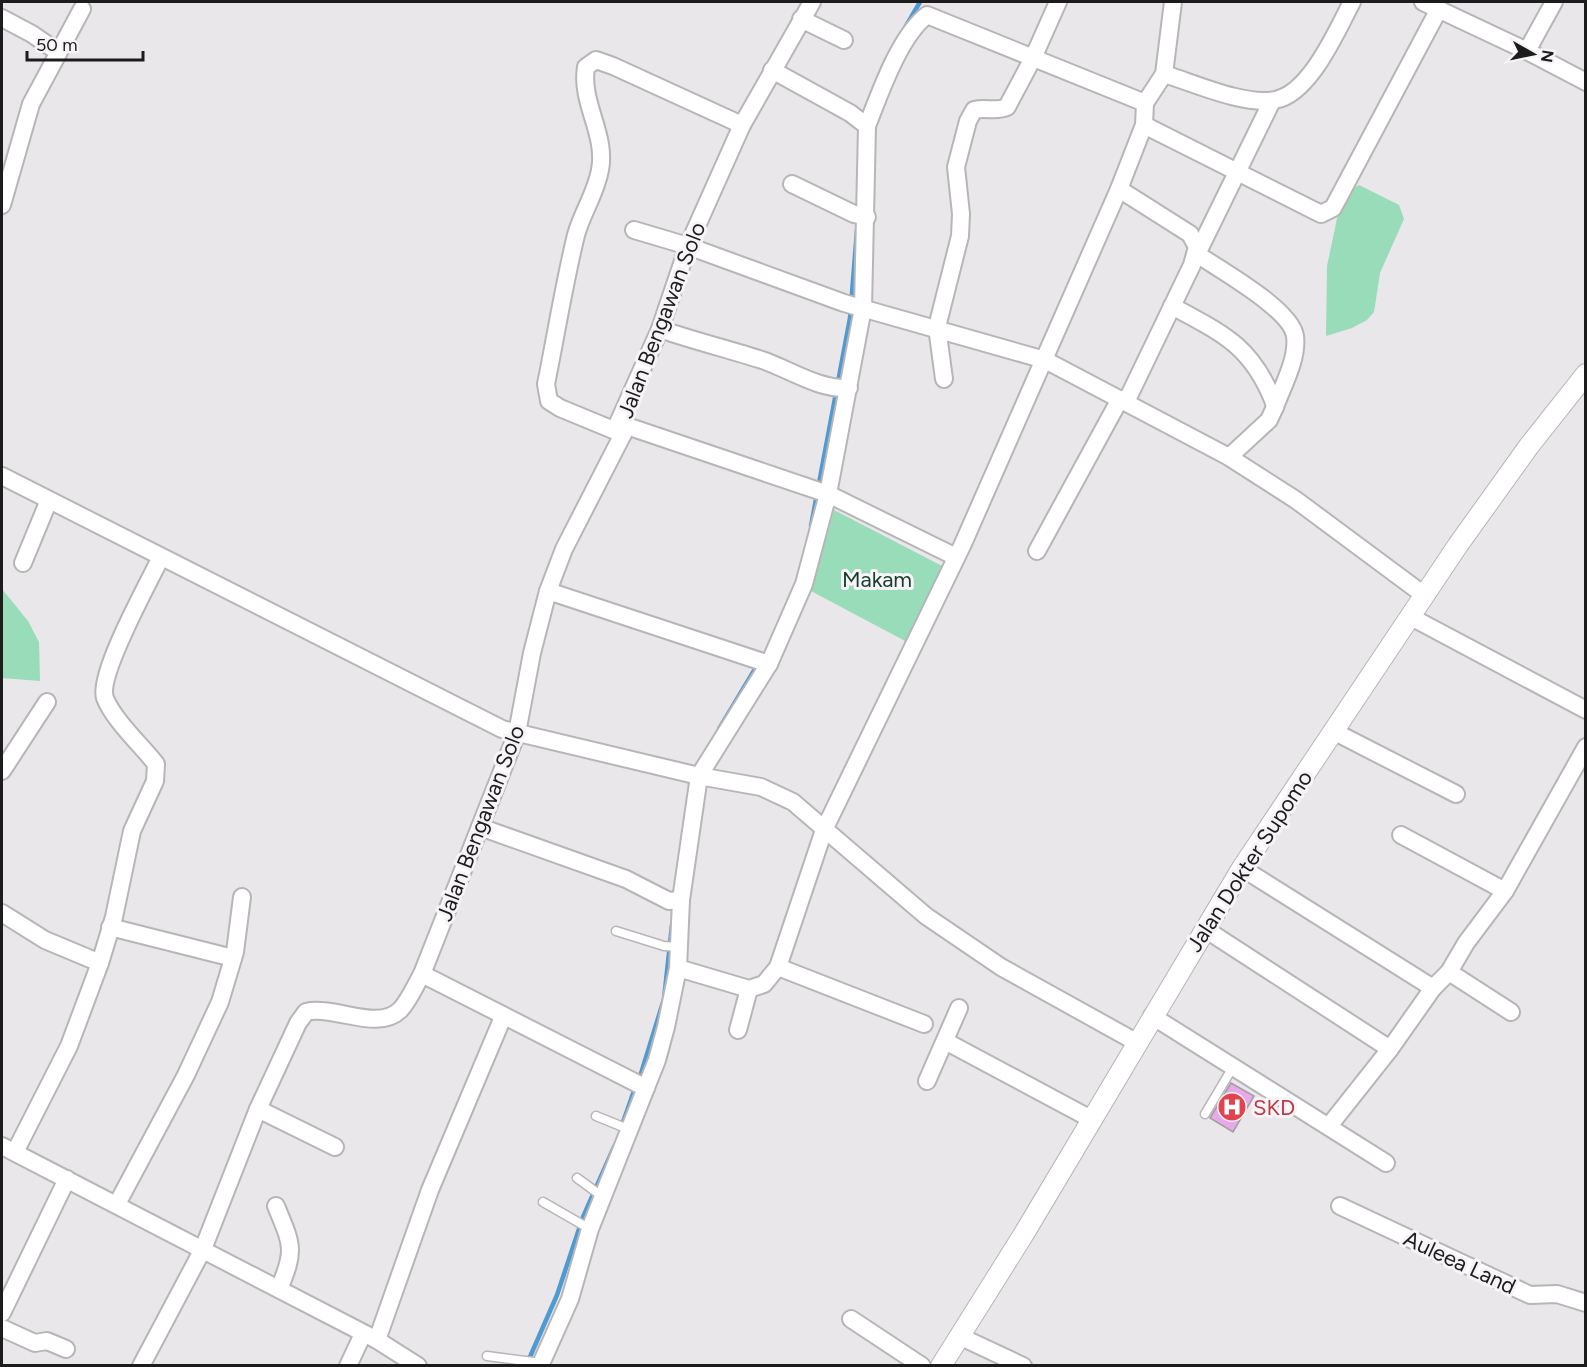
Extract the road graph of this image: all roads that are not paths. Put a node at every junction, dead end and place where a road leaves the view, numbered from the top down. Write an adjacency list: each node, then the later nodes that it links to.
1 (812, 2): 10 (street, Jalan Bengawan Solo)
2 (1058, 2): 14 (street)
3 (1172, 2): 16 (street)
4 (1352, 2): 18 (street)
5 (1423, 2): 8 (street)
6 (1554, 2): 12 (street)
7 (82, 9): 13 (street)
8 (1439, 9): 12 (street); 23 (street)
9 (2, 18): 13 (street)
10 (801, 19): 11 (street); 15 (street, Jalan Bengawan Solo)
11 (844, 40)
12 (1527, 51): 17 (street)
13 (58, 52): 26 (street)
14 (1033, 58): 19 (street); 22 (street); 33 (street)
15 (772, 70): 20 (street, Jalan Bengawan Solo); 22 (street)
16 (1164, 74): 18 (street); 19 (street)
17 (1586, 82)
18 (1272, 101): 23 (street)
19 (1145, 103): 21 (street)
20 (742, 124): 29 (street, Jalan Bengawan Solo); 41 (street)
21 (1144, 125): 23 (street); 25 (street)
22 (867, 126): 27 (street)
23 (1237, 174): 30 (street)
24 (792, 184): 27 (street)
25 (1119, 189): 30 (street); 35 (street)
26 (2, 205)
27 (861, 216): 31 (street)
28 (634, 230): 29 (street)
29 (688, 246): 31 (street); 34 (street, Jalan Bengawan Solo)
30 (1197, 254): 32 (street); 40 (street)
31 (854, 305): 33 (street); 38 (street)
32 (1172, 306): 39 (street); 40 (street)
33 (937, 327): 35 (street); 37 (street)
34 (660, 330): 38 (street); 41 (street, Jalan Bengawan Solo)
35 (1045, 360): 39 (street); 48 (street)
36 (1586, 375): 51 (street, Jalan Dokter Supomo)
37 (944, 379)
38 (841, 388): 44 (street)
39 (1123, 400): 42 (street); 46 (street)
40 (1275, 407): 42 (street)
41 (620, 429): 44 (street); 50 (street, Jalan Bengawan Solo)
42 (1229, 457): 51 (street)
43 (2, 476): 45 (street)
44 (820, 491): 48 (street); 53 (street)
45 (49, 500): 47 (street); 49 (street)
46 (1037, 551)
47 (161, 557): 57 (street); 70 (street)
48 (956, 557): 63 (street)
49 (23, 563)
50 (548, 591): 53 (street); 57 (street, Jalan Bengawan Solo)
51 (1424, 595): 52 (street, Jalan Dokter Supomo)
52 (1412, 617): 55 (street); 56 (street, Jalan Dokter Supomo)
53 (764, 662): 60 (street)
54 (46, 702): 59 (street)
55 (1586, 710)
56 (1333, 731): 61 (street); 65 (street, Jalan Dokter Supomo)
57 (517, 733): 60 (street); 62 (street, Jalan Bengawan Solo)
58 (1584, 754): 66 (street)
59 (2, 771)
60 (699, 776): 63 (street); 68 (street)
61 (1456, 794)
62 (480, 827): 68 (street); 79 (street, Jalan Bengawan Solo)
63 (824, 830): 76 (street); 89 (street)
64 (1401, 835): 66 (street)
65 (1242, 868): 71 (street, Jalan Dokter Supomo); 80 (street)
66 (1505, 891): 78 (street)
67 (242, 897): 74 (street)
68 (676, 901): 73 (street)
69 (2, 913): 75 (street)
70 (111, 927): 74 (street); 75 (street)
71 (1205, 929): 84 (street, Jalan Dokter Supomo); 90 (street)
72 (616, 931): 73 (lane)
73 (672, 947): 77 (street)
74 (233, 958): 107 (street)
75 (100, 963): 101 (street)
76 (778, 967): 81 (street); 86 (street)
77 (678, 968): 81 (street); 93 (street)
78 (1449, 972): 80 (street); 83 (street)
79 (422, 975): 85 (street); 94 (street, Jalan Bengawan Solo)
80 (1433, 988): 90 (street)
81 (749, 989): 87 (street)
82 (959, 1008): 88 (street)
83 (1511, 1012)
84 (1152, 1016): 89 (street, Jalan Dokter Supomo); 91 (street)
85 (503, 1017): 93 (street); 118 (street)
86 (924, 1024)
87 (738, 1030)
88 (945, 1041): 92 (street); 97 (street)
89 (1136, 1042): 97 (street, Jalan Dokter Supomo)
90 (1390, 1049): 98 (street)
91 (1233, 1066): 95 (lane); 98 (street)
92 (927, 1081)
93 (640, 1085): 99 (street)
94 (258, 1110): 100 (street); 111 (street, Jalan Bengawan Solo)
95 (1205, 1114)
96 (596, 1116): 99 (lane)
97 (1091, 1119): 117 (street, Jalan Dokter Supomo)
98 (1329, 1126): 102 (street)
99 (623, 1127): 105 (street)
100 (335, 1147)
101 (8, 1149): 104 (street)
102 (1386, 1163)
103 (577, 1178): 105 (lane)
104 (67, 1179): 107 (street); 114 (street)
105 (597, 1193): 110 (street)
106 (543, 1202): 110 (lane)
107 (117, 1204): 111 (street)
108 (276, 1206): 112 (street)
109 (1340, 1206): 113 (street, Auleea Land)
110 (583, 1225): 121 (street)
111 (203, 1249): 112 (street); 122 (street, Jalan Bengawan Solo)
112 (279, 1289): 118 (street)
113 (1584, 1304)
114 (2, 1313)
115 (851, 1319): 125 (street)
116 (2, 1328): 119 (street)
117 (960, 1336): 126 (street, Jalan Dokter Supomo); 127 (street)
118 (370, 1337): 123 (street); 124 (street)
119 (66, 1349)
120 (487, 1356): 121 (lane)
121 (536, 1363)
122 (141, 1365)
123 (348, 1365)
124 (418, 1365)
125 (922, 1365)
126 (940, 1365)
127 (1023, 1365)

